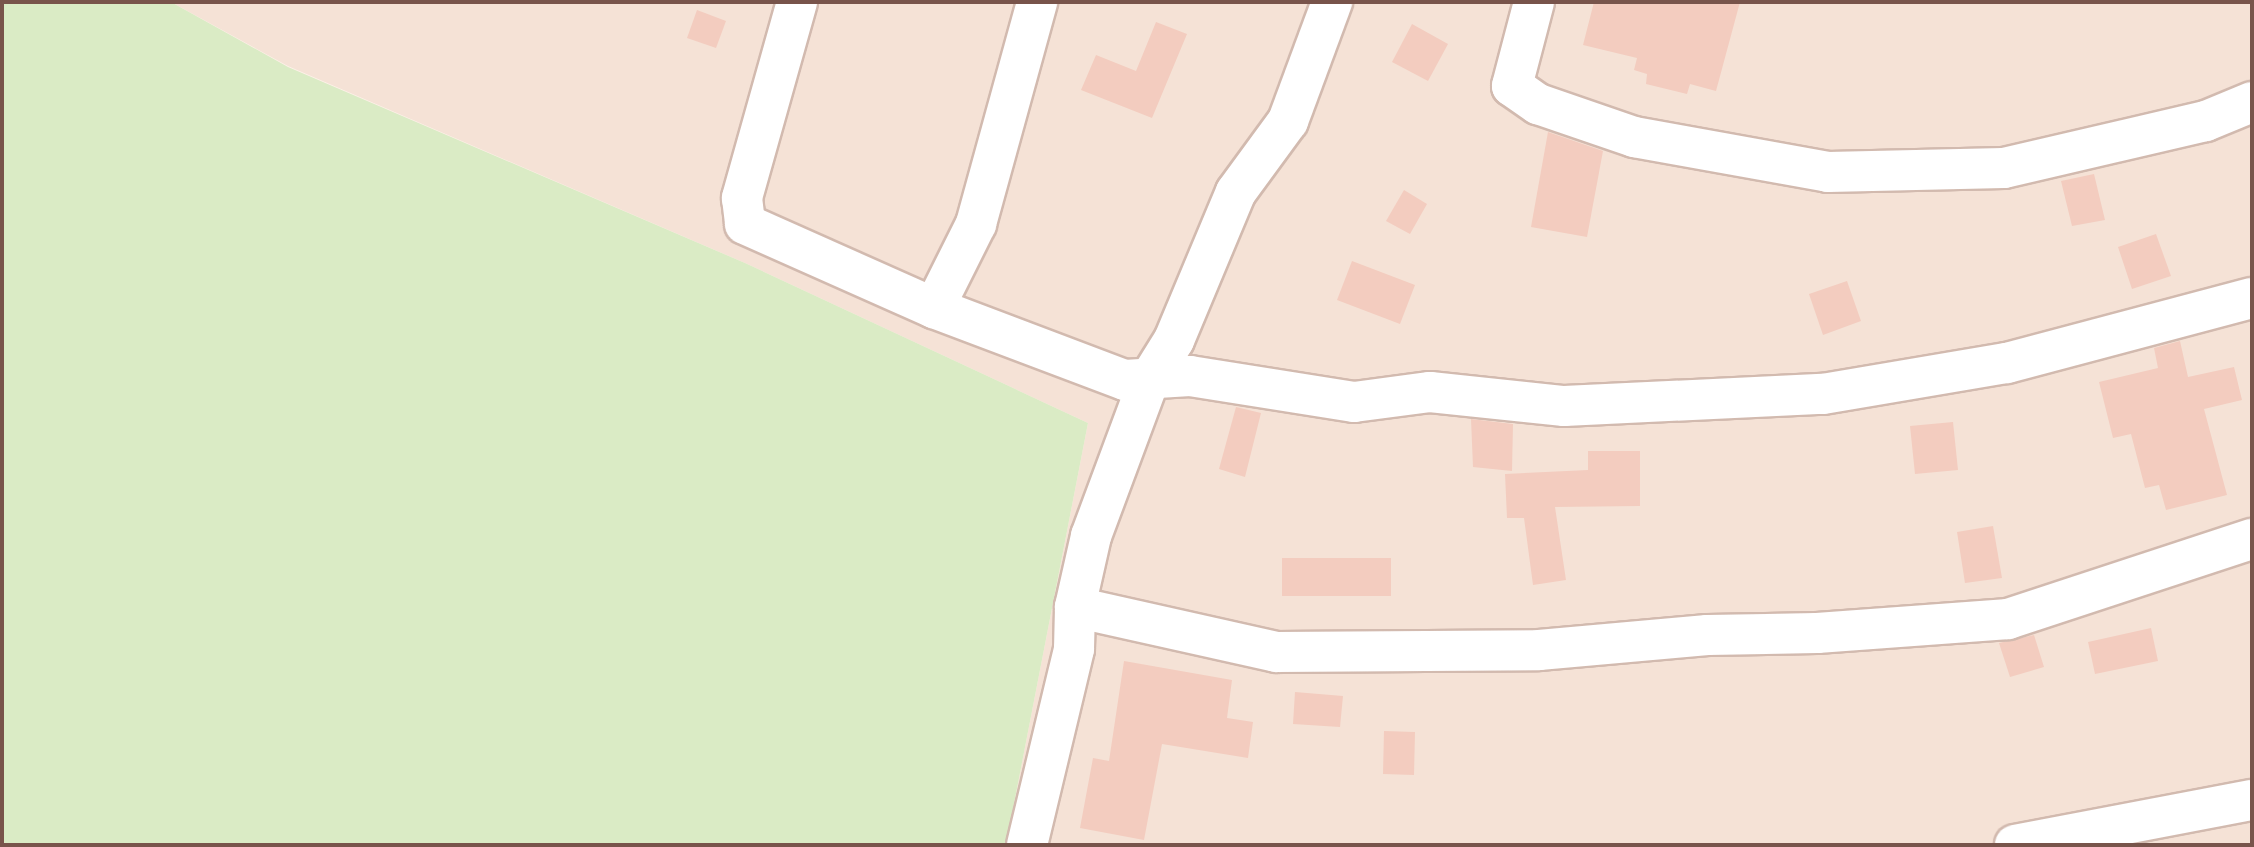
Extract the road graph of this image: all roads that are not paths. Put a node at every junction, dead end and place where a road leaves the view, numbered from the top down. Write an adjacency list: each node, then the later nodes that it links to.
1 (797, 2): 7 (street)
2 (1037, 2): 7 (street)
3 (1332, 2): 8 (street)
4 (1534, 2): 5 (street)
5 (2252, 102)
6 (2252, 298): 8 (street)
7 (934, 308): 8 (street)
8 (1149, 380): 10 (street)
9 (2252, 539): 10 (street)
10 (1075, 607): 12 (street)
11 (2252, 800): 13 (street)
12 (1027, 845)
13 (2015, 845)

